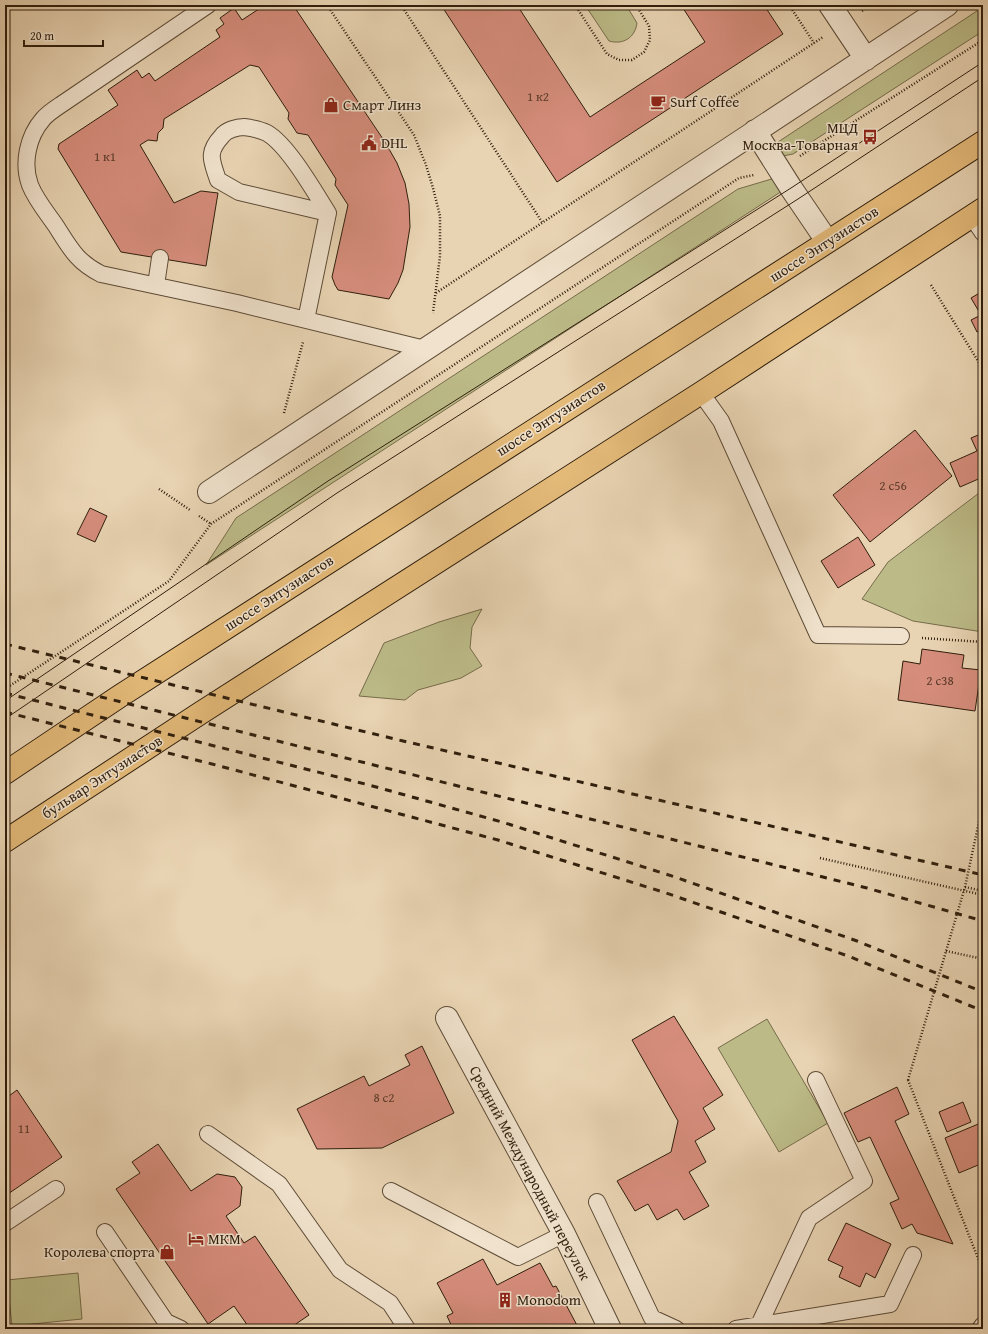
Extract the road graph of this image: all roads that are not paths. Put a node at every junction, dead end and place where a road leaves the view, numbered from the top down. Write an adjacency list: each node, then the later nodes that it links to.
1 (208, 5): 11 (lane)
2 (830, 5): 4 (street)
3 (947, 5): 4 (street)
4 (866, 58): 5 (street)
5 (755, 131): 9 (street); 13 (street)
6 (983, 142): 9 (main road, шоссе Энтузиастов)
7 (328, 213): 7 (lane); 12 (lane)
8 (979, 220): 14 (main road)
9 (827, 241): 17 (main road, шоссе Энтузиастов)
10 (160, 258): 11 (lane)
11 (156, 285): 12 (lane)
12 (308, 320): 13 (lane)
13 (425, 349): 15 (street)
14 (701, 393): 16 (lane); 18 (main road, бульвар Энтузиастов)
15 (209, 492)
16 (901, 636)
17 (5, 773)
18 (5, 841)
19 (447, 1018): 27 (street, Средний Международный переулок)
20 (816, 1080): 29 (lane)
21 (208, 1134): 32 (lane)
22 (56, 1188): 25 (lane)
23 (391, 1191): 27 (lane)
24 (597, 1202): 34 (lane)
25 (5, 1223)
26 (105, 1232): 31 (lane)
27 (564, 1234): 33 (street, Средний Международный переулок)
28 (913, 1255): 29 (lane)
29 (758, 1325): 35 (lane)
30 (983, 1325): 36 (lane)
31 (181, 1329)
32 (407, 1329)
33 (610, 1329)
34 (676, 1329)
35 (736, 1329)
36 (980, 1329)

